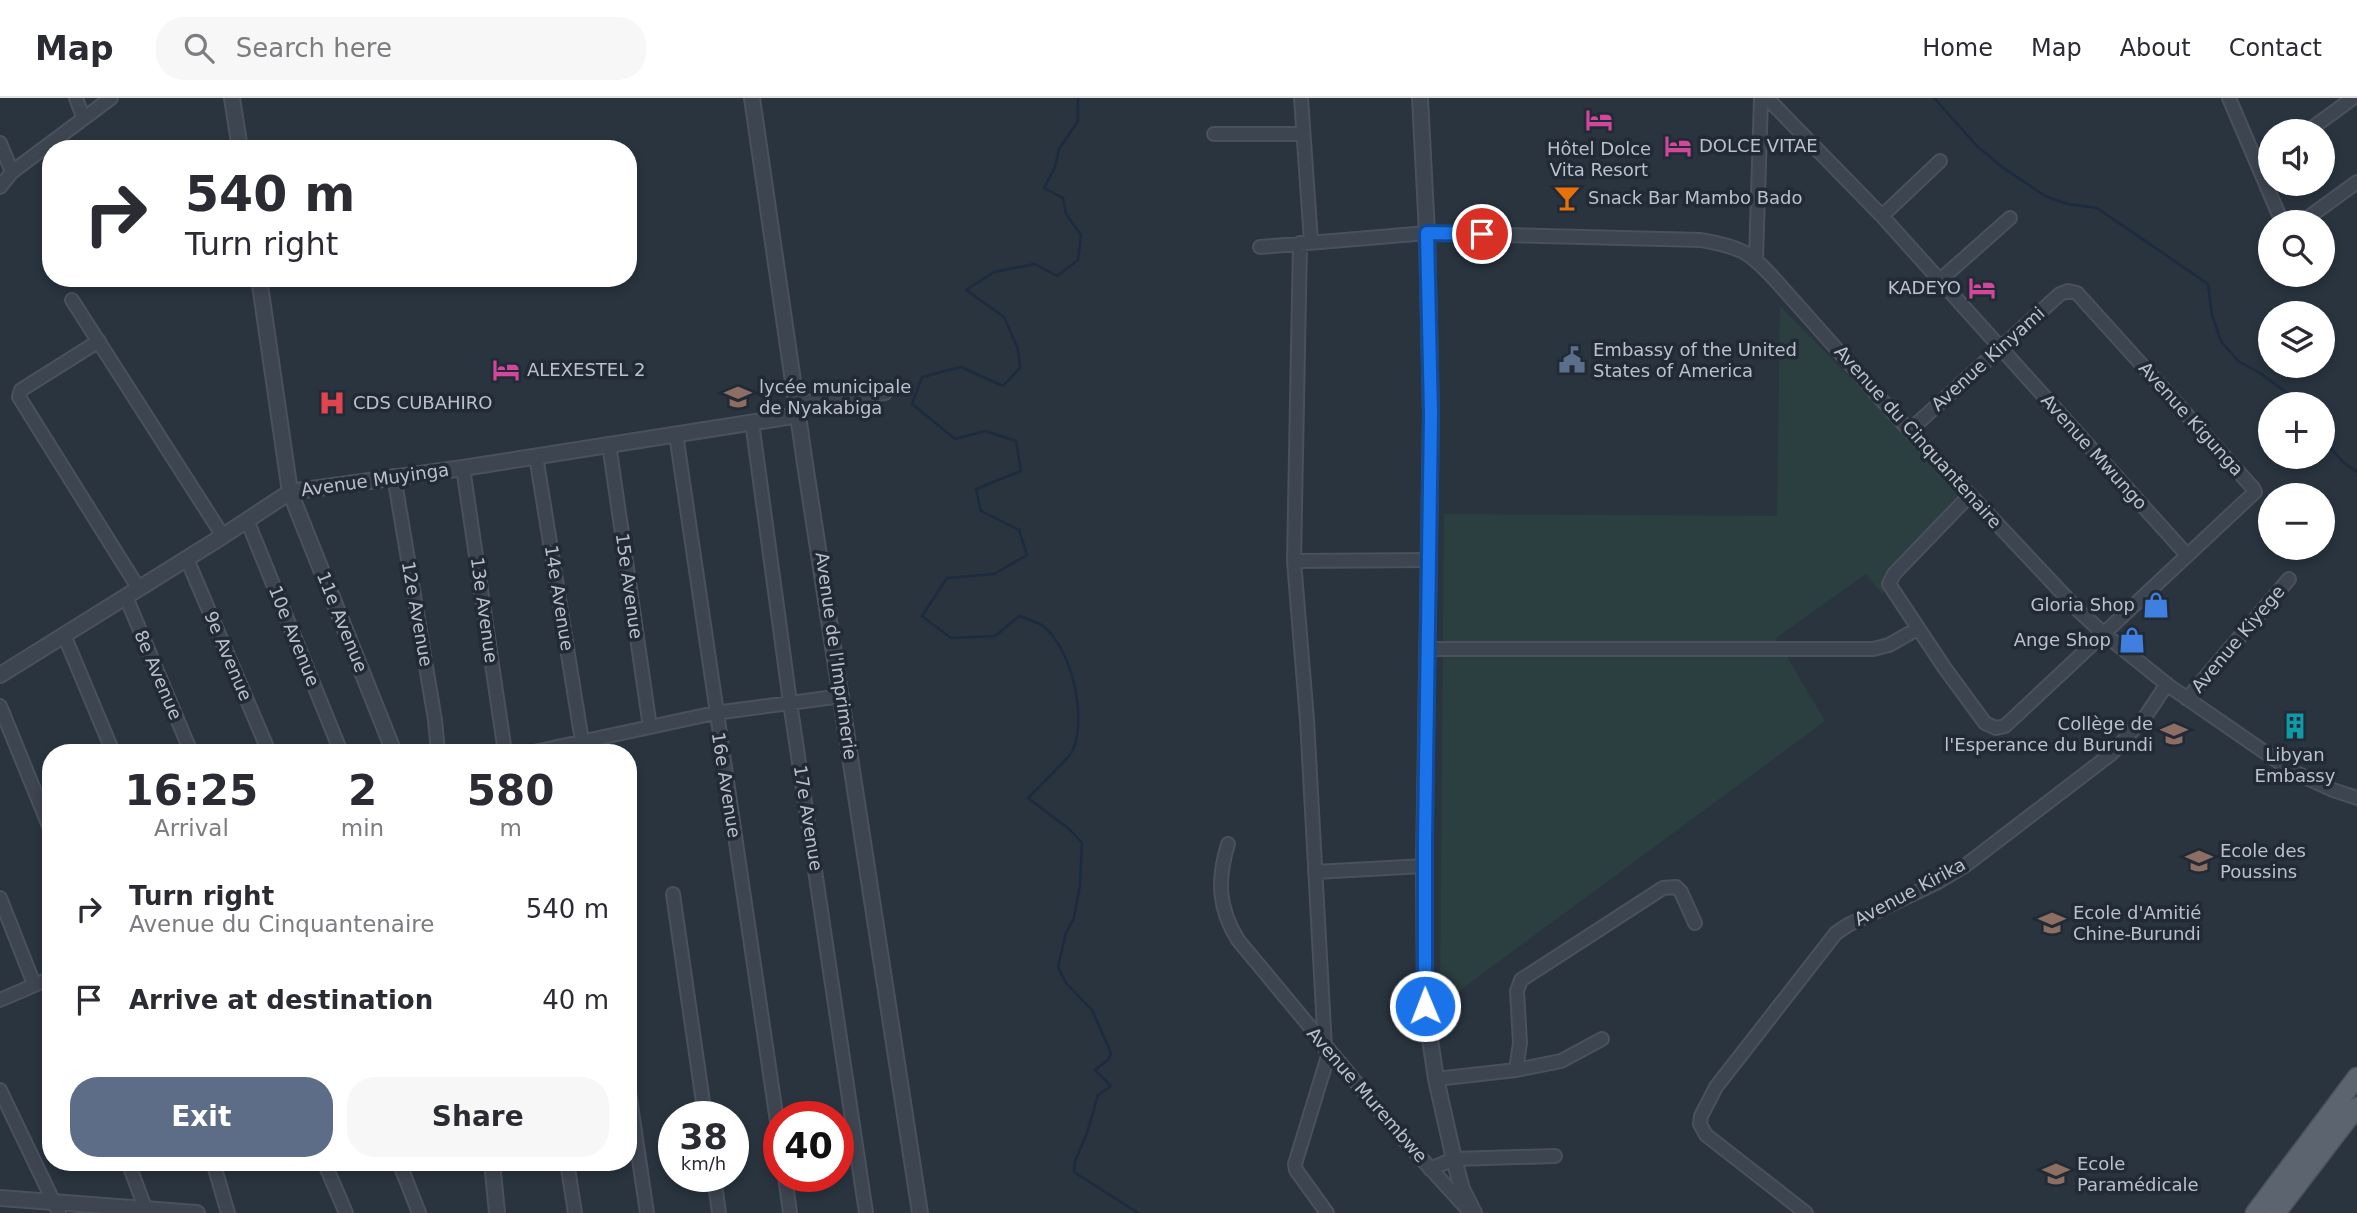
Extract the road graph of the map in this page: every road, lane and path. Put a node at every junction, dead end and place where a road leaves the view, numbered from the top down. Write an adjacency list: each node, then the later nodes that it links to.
1 (76, 98): 11 (street)
2 (111, 98): 11 (street)
3 (752, 98): 38 (street, Avenue de l'Imprimerie)
4 (1301, 98): 14 (street)
5 (1420, 98): 27 (street)
6 (1761, 98): 30 (street)
7 (1767, 98): 25 (street, Avenue Mwungo)
8 (2230, 98): 20 (street)
9 (2353, 98): 12 (street)
10 (235, 99): 16 (street)
11 (83, 117): 15 (street)
12 (2324, 119)
13 (1214, 134): 14 (street)
14 (1302, 134): 28 (street)
15 (53, 140)
16 (239, 140)
17 (0, 143): 21 (street)
18 (42, 149): 21 (street)
19 (1940, 161): 25 (street)
20 (2258, 167)
21 (12, 172): 23 (street)
22 (2357, 182): 24 (street)
23 (0, 187)
24 (2318, 210)
25 (1882, 216): 31 (street, Avenue Mwungo)
26 (2010, 218): 31 (street)
27 (1427, 233): 28 (street, Avenue du Cinquantenaire); 30 (street, Avenue du Cinquantenaire); 52 (street)
28 (1306, 242): 29 (street, Avenue du Cinquantenaire); 53 (street)
29 (1260, 247)
30 (1756, 259): 40 (street, Avenue du Cinquantenaire)
31 (1940, 281): 36 (street, Avenue Mwungo)
32 (260, 287): 46 (street, 11e Avenue)
33 (2068, 291): 36 (street, Avenue Kinyami); 50 (street, Avenue Kigunga)
34 (72, 300): 35 (street)
35 (99, 341): 49 (street); 55 (street)
36 (2000, 349): 40 (street, Avenue Kinyami); 50 (street, Avenue Mwungo)
37 (885, 393): 38 (street)
38 (798, 409): 39 (street, Avenue Muyinga); 63 (street, Avenue de l'Imprimerie)
39 (752, 422): 41 (street, Avenue Muyinga); 65 (street, 17e Avenue)
40 (1910, 430): 47 (street, Avenue du Cinquantenaire)
41 (676, 434): 42 (street, Avenue Muyinga); 67 (street, 16e Avenue)
42 (609, 444): 43 (street, Avenue Muyinga); 68 (street, 15e Avenue)
43 (536, 456): 44 (street, Avenue Muyinga); 69 (street, 14e Avenue)
44 (463, 468): 45 (street, Avenue Muyinga); 76 (street, 13e Avenue)
45 (394, 475): 46 (street, Avenue Muyinga); 75 (street, 12e Avenue)
46 (290, 492): 48 (street, Avenue Muyinga); 74 (street, 11e Avenue)
47 (1970, 495): 57 (street); 58 (street, Avenue du Cinquantenaire)
48 (247, 520): 49 (street, Avenue Muyinga); 73 (street, 10e Avenue)
49 (223, 536): 51 (street, Avenue Muyinga)
50 (2187, 555): 58 (street, Avenue Kigunga)
51 (187, 559): 55 (street, Avenue Muyinga); 72 (street, 9e Avenue)
52 (1429, 560): 53 (street); 60 (street)
53 (1294, 561): 82 (street)
54 (2289, 579): 64 (street, Avenue Kiyege)
55 (139, 589): 56 (street, Avenue Muyinga)
56 (126, 597): 59 (street, Avenue Muyinga); 71 (street, 8e Avenue)
57 (1917, 629): 58 (street, Avenue Kigunga); 60 (street)
58 (2103, 633): 62 (street, Avenue du Cinquantenaire)
59 (64, 635): 61 (street, Avenue Muyinga); 70 (street)
60 (1427, 649): 81 (street)
61 (0, 675)
62 (2167, 684): 64 (street, Avenue du Cinquantenaire); 127 (street, Avenue Kirika)
63 (842, 696): 65 (street); 124 (street, Avenue de l'Imprimerie)
64 (2187, 699): 78 (street, Avenue du Cinquantenaire)
65 (790, 702): 67 (street); 123 (street, 17e Avenue)
66 (0, 706): 79 (street)
67 (716, 713): 68 (street); 96 (street, 16e Avenue)
68 (650, 727): 69 (street)
69 (582, 741): 77 (street)
70 (110, 744)
71 (188, 744)
72 (267, 744)
73 (338, 744)
74 (391, 744)
75 (437, 744)
76 (504, 744)
77 (569, 744)
78 (2357, 798)
79 (42, 809)
80 (1228, 844): 90 (street, Avenue Murembwe)
81 (1424, 866): 82 (street); 93 (street)
82 (1315, 872): 90 (street)
83 (673, 894): 95 (street)
84 (0, 898): 87 (street)
85 (1695, 923): 91 (street)
86 (42, 981): 87 (street)
87 (34, 984): 88 (street)
88 (0, 1000)
89 (1602, 1040): 91 (street)
90 (1327, 1050): 102 (street, Avenue Murembwe); 125 (street)
91 (1516, 1070): 93 (street)
92 (2357, 1077): 98 (main road)
93 (1436, 1079): 101 (street)
94 (0, 1090): 112 (street)
95 (703, 1101)
96 (774, 1101)
97 (2357, 1107): 98 (main road)
98 (2324, 1136): 128 (main road); 129 (main road)
99 (637, 1146): 120 (street)
100 (1555, 1156): 101 (street)
101 (1454, 1159): 102 (street); 126 (street)
102 (1430, 1169): 126 (street, Avenue Murembwe)
103 (131, 1171): 113 (street)
104 (216, 1171): 115 (street)
105 (328, 1171): 116 (street)
106 (403, 1171): 117 (street)
107 (493, 1171): 118 (street)
108 (568, 1171): 119 (street)
109 (716, 1192): 121 (street)
110 (787, 1192): 122 (street)
111 (0, 1198): 112 (street)
112 (57, 1208): 113 (street)
113 (147, 1211): 114 (street)
114 (197, 1213)
115 (228, 1213)
116 (346, 1213)
117 (419, 1213)
118 (498, 1213)
119 (575, 1213)
120 (647, 1213)
121 (719, 1213)
122 (790, 1213)
123 (866, 1213)
124 (919, 1213)
125 (1327, 1213)
126 (1473, 1213)
127 (1806, 1213)
128 (2255, 1213)
129 (2276, 1213)

